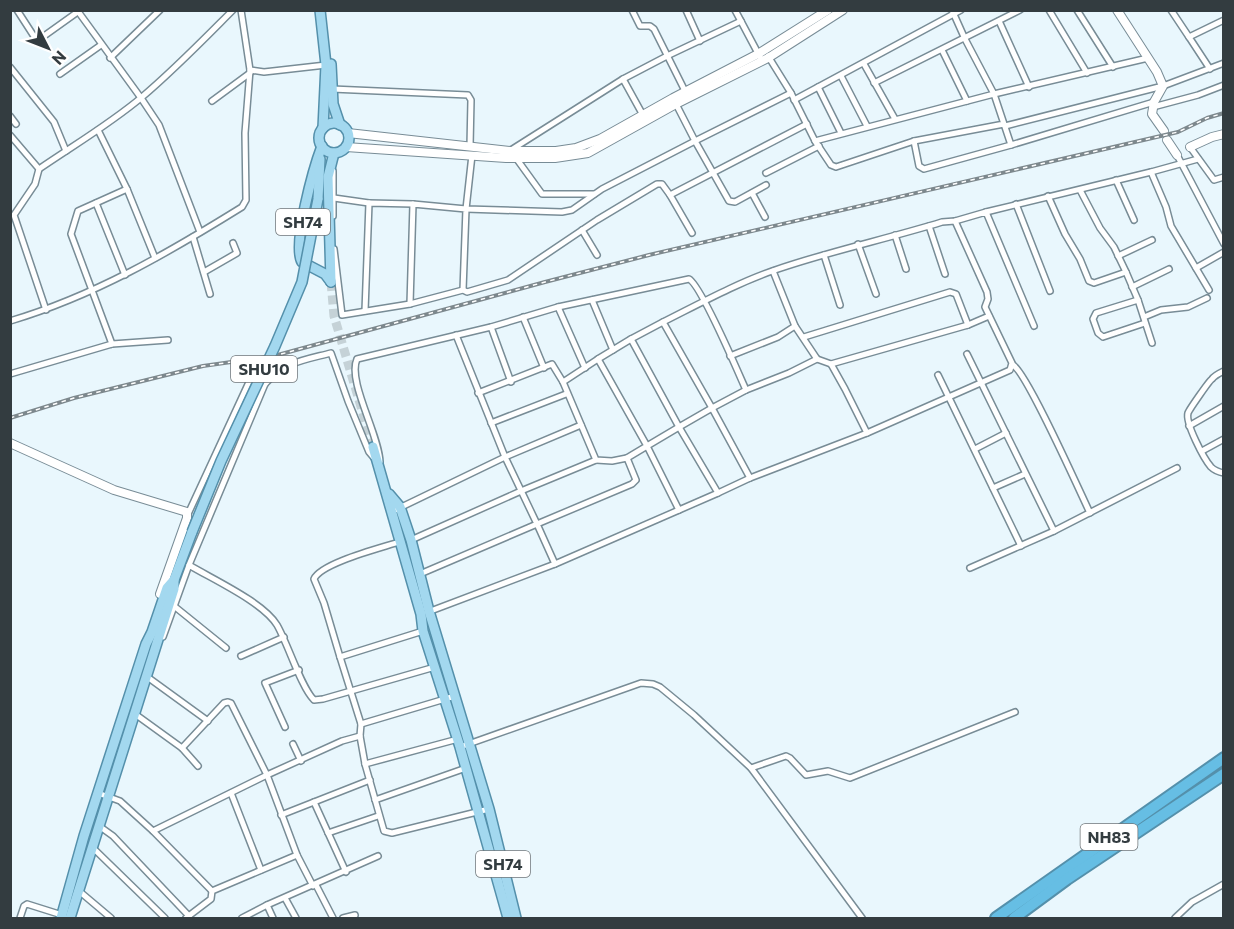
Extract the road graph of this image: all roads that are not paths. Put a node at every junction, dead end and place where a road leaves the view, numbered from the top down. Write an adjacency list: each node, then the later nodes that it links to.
1 (17, 10): 17 (street)
2 (160, 10): 30 (street)
3 (233, 10): 53 (street)
4 (242, 10): 38 (street)
5 (320, 10): 34 (main road, SHU10)
6 (327, 10): 49 (main road)
7 (633, 10): 28 (street)
8 (686, 10): 25 (street)
9 (735, 10): 21 (street)
10 (843, 10): 29 (main road)
11 (961, 10): 19 (street)
12 (1020, 10): 22 (street)
13 (1049, 10): 39 (street)
14 (1077, 10): 36 (street)
15 (1117, 10): 31 (main road)
16 (1171, 10): 23 (street)
17 (78, 11): 26 (street)
18 (828, 11): 29 (main road)
19 (953, 12): 24 (street); 33 (street)
20 (1224, 20): 23 (street)
21 (741, 21): 25 (street); 29 (street)
22 (999, 21): 24 (street); 48 (street)
23 (1189, 37): 37 (street)
24 (964, 39): 27 (street); 52 (street)
25 (700, 41): 28 (street)
26 (101, 45): 30 (street); 40 (street)
27 (942, 50): 44 (street); 56 (street)
28 (667, 56): 43 (street); 50 (street)
29 (763, 56): 50 (main road); 51 (street); 57 (main road)
30 (110, 57): 53 (street)
31 (1148, 58): 36 (street); 46 (main road)
32 (1224, 63): 37 (street)
33 (864, 64): 42 (street); 44 (street)
34 (326, 65): 38 (street); 67 (main road, SHU10)
35 (10, 67): 41 (street)
36 (1113, 67): 39 (street)
37 (1210, 69): 46 (street)
38 (250, 71): 55 (street); 112 (street)
39 (1087, 73): 48 (street)
40 (60, 74)
41 (13, 75): 80 (street)
42 (841, 76): 47 (street); 66 (street)
43 (623, 79): 60 (street); 81 (street)
44 (874, 83): 61 (street)
45 (1224, 85): 58 (street)
46 (1163, 86): 58 (main road); 65 (street)
47 (818, 87): 54 (street); 70 (street)
48 (1029, 87): 52 (street)
49 (332, 89): 63 (main road); 79 (street)
50 (685, 91): 60 (main road)
51 (791, 93): 54 (street); 73 (street)
52 (994, 94): 56 (street); 65 (street)
53 (141, 98): 68 (street); 112 (street)
54 (794, 100): 64 (street)
55 (212, 101)
56 (967, 101): 61 (street)
57 (676, 104): 60 (main road); 73 (street)
58 (1154, 104): 76 (street); 82 (main road)
59 (10, 116): 62 (street)
60 (644, 118): 81 (main road); 83 (main road)
61 (895, 119): 66 (street)
62 (16, 124)
63 (340, 124): 67 (main road); 69 (main road)
64 (807, 124): 75 (street); 87 (street)
65 (1005, 125): 74 (street); 76 (street)
66 (867, 126): 70 (street)
67 (323, 128): 78 (main road, SHU10)
68 (98, 130): 80 (street); 93 (street)
69 (348, 133): 78 (main road, SHU10); 79 (main road)
70 (841, 133): 75 (street)
71 (1224, 134): 77 (main road)
72 (10, 135): 86 (street)
73 (696, 141): 87 (street); 96 (street)
74 (914, 141): 75 (street); 76 (street)
75 (817, 144): 89 (street)
76 (1011, 145)
77 (1190, 147): 84 (street)
78 (332, 150): 78 (main road, SH74); 79 (main road); 99 (street); 226 (main road, SHU10, bridge)
79 (471, 150): 81 (main road); 83 (main road); 104 (street)
80 (66, 151): 86 (street)
81 (510, 151)
82 (1177, 155): 85 (street)
83 (516, 158): 96 (street)
84 (1198, 159): 85 (street); 90 (street)
85 (1182, 164): 88 (street); 119 (street)
86 (39, 169): 106 (street)
87 (714, 172): 95 (street); 97 (street)
88 (1152, 172): 91 (street); 126 (street)
89 (766, 173)
90 (1224, 177)
91 (1116, 180): 94 (street); 108 (street)
92 (766, 185): 95 (street)
93 (127, 189): 100 (street); 124 (street)
94 (1080, 190): 98 (street); 123 (street)
95 (752, 193): 107 (street)
96 (595, 194): 104 (street)
97 (670, 195): 111 (street); 113 (street)
98 (1048, 196): 103 (street); 130 (street)
99 (334, 198): 101 (street); 148 (street)
100 (96, 203): 132 (street); 136 (street)
101 (369, 203): 102 (street); 148 (street)
102 (413, 204): 104 (street); 144 (street)
103 (1016, 204): 105 (street); 137 (street)
104 (466, 209): 134 (street)
105 (986, 212): 109 (street); 156 (street)
106 (12, 215): 147 (street)
107 (765, 217)
108 (1134, 220)
109 (955, 221): 110 (street); 149 (street)
110 (929, 226): 114 (street); 131 (street)
111 (582, 230): 121 (street); 134 (street)
112 (200, 232): 115 (street)
113 (692, 233)
114 (895, 235): 118 (street); 125 (street)
115 (193, 237): 124 (street); 129 (street)
116 (1152, 240): 123 (street)
117 (233, 243): 129 (street)
118 (858, 244): 122 (street); 139 (street)
119 (1224, 244)
120 (1224, 252): 126 (street)
121 (597, 255)
122 (824, 255): 128 (street); 145 (street)
123 (1118, 256): 130 (street)
124 (155, 258): 132 (street)
125 (906, 268)
126 (1196, 268): 135 (street)
127 (1169, 269): 133 (street)
128 (773, 271): 143 (street); 155 (street)
129 (204, 272): 138 (street)
130 (1126, 272): 133 (street)
131 (945, 274)
132 (125, 275): 136 (street)
133 (1132, 287): 142 (street)
134 (463, 290): 144 (street)
135 (1209, 290)
136 (93, 291): 147 (street); 163 (street)
137 (1050, 291)
138 (210, 294)
139 (876, 294)
140 (1207, 298): 151 (street)
141 (592, 300): 143 (street); 146 (street); 164 (street)
142 (1138, 300): 151 (street); 151 (street)
143 (704, 302): 153 (street); 166 (street)
144 (410, 304): 148 (street)
145 (840, 305)
146 (558, 307): 150 (street); 172 (street)
147 (46, 310): 152 (street)
148 (365, 311)
149 (989, 316): 154 (street); 170 (street)
150 (523, 317): 157 (street); 171 (street)
151 (1144, 320): 162 (street)
152 (10, 321)
153 (663, 322): 160 (street); 185 (street)
154 (968, 325): 159 (street); 169 (street)
155 (795, 326): 159 (street); 166 (street)
156 (1034, 326)
157 (491, 327): 158 (street); 176 (street)
158 (456, 335): 181 (street); 203 (street)
159 (804, 338): 168 (street)
160 (631, 339): 164 (street); 189 (street)
161 (168, 340): 163 (street)
162 (1152, 343)
163 (112, 344): 174 (street)
164 (613, 350): 167 (street)
165 (967, 354): 178 (street)
166 (730, 356): 180 (street)
167 (598, 359): 172 (street); 195 (street)
168 (817, 359): 169 (street); 180 (street)
169 (831, 364): 190 (street)
170 (1013, 365): 178 (street); 215 (street)
171 (544, 368): 176 (street); 177 (street)
172 (585, 368): 177 (street)
173 (1224, 371): 188 (street)
174 (10, 374)
175 (938, 375): 183 (street)
176 (511, 382): 181 (street)
177 (563, 382): 182 (street)
178 (980, 382): 183 (street); 191 (street)
179 (265, 384): 201 (street); 202 (street); 203 (street)
180 (746, 390): 185 (street)
181 (478, 393): 186 (street)
182 (567, 394): 186 (street); 187 (street)
183 (949, 396): 190 (street); 196 (street)
184 (1224, 406): 188 (street)
185 (712, 408): 189 (street); 207 (street)
186 (491, 423): 198 (street)
187 (581, 425): 198 (street); 200 (street)
188 (1189, 426): 197 (street)
189 (679, 427): 195 (street); 211 (street)
190 (867, 433): 207 (street)
191 (1005, 433): 196 (street); 206 (street)
192 (1224, 439): 197 (street)
193 (10, 443): 216 (main road)
194 (373, 447): 203 (main road, SH74)
195 (647, 447): 199 (street); 213 (street)
196 (975, 449): 208 (street)
197 (1202, 451): 205 (street)
198 (505, 457): 209 (street); 212 (street)
199 (627, 458): 200 (street); 217 (street)
200 (596, 460): 209 (street)
201 (212, 461): 202 (street); 216 (street)
202 (230, 467): 223 (street)
203 (380, 467): 210 (main road, SH74)
204 (1177, 468): 215 (street)
205 (1224, 473)
206 (1025, 474): 208 (street); 218 (street)
207 (750, 478): 211 (street)
208 (993, 488): 221 (street)
209 (521, 490): 217 (street); 219 (street)
210 (387, 492): 212 (main road, SH74); 214 (main road, SH74)
211 (718, 493): 213 (street)
212 (400, 507): 214 (street); 219 (main road, SH74)
213 (679, 510): 222 (street)
214 (391, 512): 220 (main road, SH74)
215 (1090, 513): 218 (street)
216 (188, 514): 230 (main road)
217 (537, 524): 222 (street); 225 (street)
218 (1054, 531): 221 (street)
219 (411, 540): 225 (main road, SH74)
220 (399, 542): 228 (main road, SH74); 234 (street)
221 (1021, 546): 224 (street)
222 (555, 564): 228 (street)
223 (189, 566): 227 (street); 231 (street)
224 (970, 568)
225 (420, 574): 228 (main road, SH74)
226 (174, 580): 230 (main road, SHU10); 235 (main road, SHU10)
227 (174, 606): 232 (street); 235 (street)
228 (425, 613): 229 (main road, SH74); 240 (main road, SH74)
229 (423, 631): 234 (street); 236 (main road, SH74)
230 (152, 632): 259 (main road, SHU10)
231 (284, 637): 233 (street); 237 (street)
232 (226, 648)
233 (241, 656)
234 (340, 657): 239 (street)
235 (149, 664): 238 (main road, SHU10)
236 (435, 667): 239 (street); 240 (main road, SH74)
237 (299, 670): 239 (street); 245 (street)
238 (146, 675): 242 (main road, SHU10); 243 (street)
239 (351, 692): 244 (street)
240 (450, 698): 244 (street); 247 (main road, SH74)
241 (1015, 712): 255 (street)
242 (135, 714): 249 (street); 261 (main road, SHU10)
243 (208, 721): 249 (street); 256 (street)
244 (361, 724): 246 (street)
245 (285, 727)
246 (360, 736): 251 (street); 252 (street)
247 (462, 743): 252 (street); 254 (main road, SH74); 255 (street); 264 (main road, SH74)
248 (293, 744): 251 (street)
249 (182, 748): 253 (street)
250 (1224, 758): 296 (highway, NH83)
251 (301, 761): 256 (street)
252 (365, 764): 258 (street)
253 (198, 766)
254 (466, 768): 262 (street); 265 (main road, SH74)
255 (751, 768): 295 (street)
256 (267, 775): 260 (street); 266 (street)
257 (1223, 775): 297 (highway, NH83)
258 (370, 780): 262 (street); 263 (street)
259 (98, 793): 261 (street); 283 (main road, SHU10)
260 (231, 793): 269 (street); 274 (street)
261 (108, 797): 268 (main road, SHU10); 269 (street)
262 (375, 800): 267 (street)
263 (314, 802): 266 (street); 270 (street)
264 (489, 809): 265 (street); 294 (main road, SH74)
265 (478, 812): 267 (street); 293 (main road, SH74)
266 (281, 815): 272 (street)
267 (378, 816): 270 (street)
268 (99, 826): 271 (main road, SHU10); 284 (street)
269 (153, 831): 279 (street)
270 (328, 833): 275 (street)
271 (92, 847): 278 (main road, SHU10); 287 (street)
272 (297, 855): 274 (street); 277 (street)
273 (378, 856): 275 (street)
274 (261, 870): 279 (street)
275 (346, 872): 277 (street)
276 (1224, 884): 298 (street)
277 (315, 886): 280 (street); 291 (street)
278 (79, 891): 283 (main road, SHU10); 286 (street)
279 (212, 891): 284 (street)
280 (285, 898): 281 (street); 290 (street)
281 (267, 905): 288 (street); 289 (street)
282 (355, 915): 292 (street)
283 (65, 917): 285 (street)
284 (188, 917)
285 (20, 918)
286 (111, 918)
287 (165, 918)
288 (242, 918)
289 (273, 918)
290 (296, 918)
291 (333, 918)
292 (343, 918)
293 (508, 918)
294 (516, 918)
295 (862, 918)
296 (996, 918)
297 (1014, 918)
298 (1175, 918)

